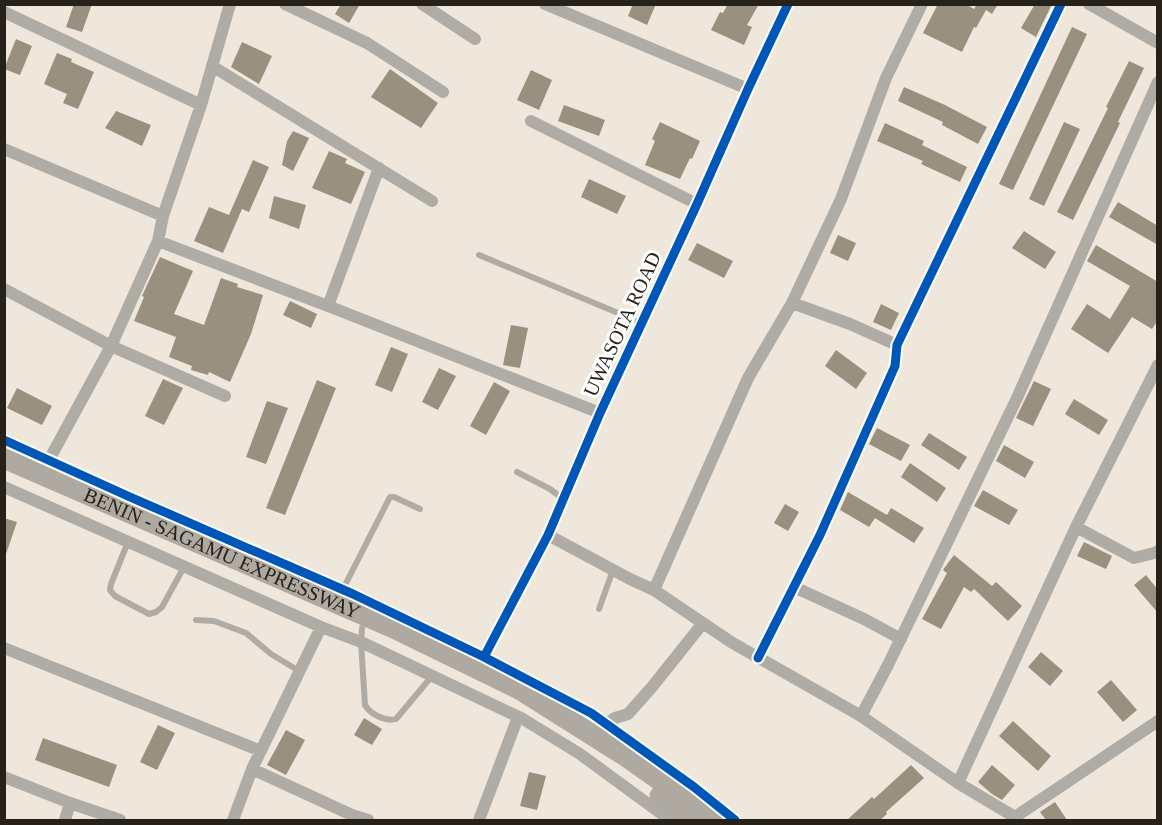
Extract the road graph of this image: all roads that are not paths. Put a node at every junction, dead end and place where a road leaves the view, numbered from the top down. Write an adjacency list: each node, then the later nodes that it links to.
1 (230, 4): 12 (street)
2 (285, 4): 15 (street)
3 (422, 4): 10 (street)
4 (545, 4): 14 (street)
5 (788, 4): 14 (street, UWASOTA ROAD)
6 (922, 4): 26 (street)
7 (1061, 4): 29 (street)
8 (1089, 4): 11 (street)
9 (4, 12): 16 (street)
10 (475, 39)
11 (1158, 43)
12 (212, 66): 16 (street); 19 (street)
13 (1158, 82): 56 (street)
14 (748, 89): 21 (street, UWASOTA ROAD)
15 (443, 92)
16 (201, 105): 22 (street)
17 (531, 122): 21 (street)
18 (4, 149): 22 (street)
19 (379, 168): 20 (street); 27 (street)
20 (432, 201)
21 (697, 204): 28 (street, UWASOTA ROAD)
22 (163, 216): 23 (street)
23 (158, 241): 27 (street); 30 (street)
24 (479, 255): 28 (lane)
25 (4, 289): 30 (street)
26 (792, 303): 29 (street); 50 (street)
27 (328, 306): 33 (street)
28 (642, 323): 33 (street, UWASOTA ROAD)
29 (897, 345): 48 (street)
30 (111, 346): 32 (street); 36 (street)
31 (1158, 365): 42 (street)
32 (225, 396)
33 (600, 413): 40 (street, UWASOTA ROAD)
34 (4, 440): 36 (street)
35 (4, 458): 80 (highway, BENIN - SAGAMU EXPRESSWAY)
36 (49, 460): 49 (street)
37 (517, 472): 40 (lane)
38 (4, 473): 55 (highway)
39 (4, 487): 44 (street)
40 (563, 500): 43 (street, UWASOTA ROAD)
41 (420, 508): 49 (lane)
42 (1076, 527): 45 (street); 69 (street)
43 (548, 535): 47 (street); 58 (street, UWASOTA ROAD)
44 (128, 542): 46 (street); 46 (lane)
45 (1158, 551)
46 (184, 567): 54 (street)
47 (613, 570): 50 (street); 51 (lane)
48 (794, 587): 56 (street); 59 (street)
49 (343, 589): 58 (street)
50 (654, 590): 53 (street)
51 (599, 609)
52 (196, 620): 60 (lane)
53 (703, 623): 59 (street); 65 (street)
54 (321, 627): 55 (street); 60 (street)
55 (362, 635): 61 (street); 61 (lane); 79 (highway)
56 (901, 639): 62 (street)
57 (4, 648): 66 (street)
58 (484, 657): 65 (street)
59 (758, 658): 62 (street)
60 (299, 672): 66 (street)
61 (433, 676): 63 (street)
62 (861, 716): 69 (street)
63 (518, 717): 77 (street); 78 (street)
64 (1158, 721): 72 (street)
65 (606, 724): 81 (street)
66 (261, 751): 67 (street)
67 (252, 769): 71 (street); 75 (street)
68 (4, 777): 70 (street)
69 (958, 783): 72 (street)
70 (70, 803): 73 (street); 74 (street)
71 (351, 818): 76 (street)
72 (1017, 819)
73 (64, 820)
74 (120, 820)
75 (233, 820)
76 (368, 820)
77 (479, 820)
78 (670, 820)
79 (690, 820)
80 (713, 820)
81 (735, 820)

